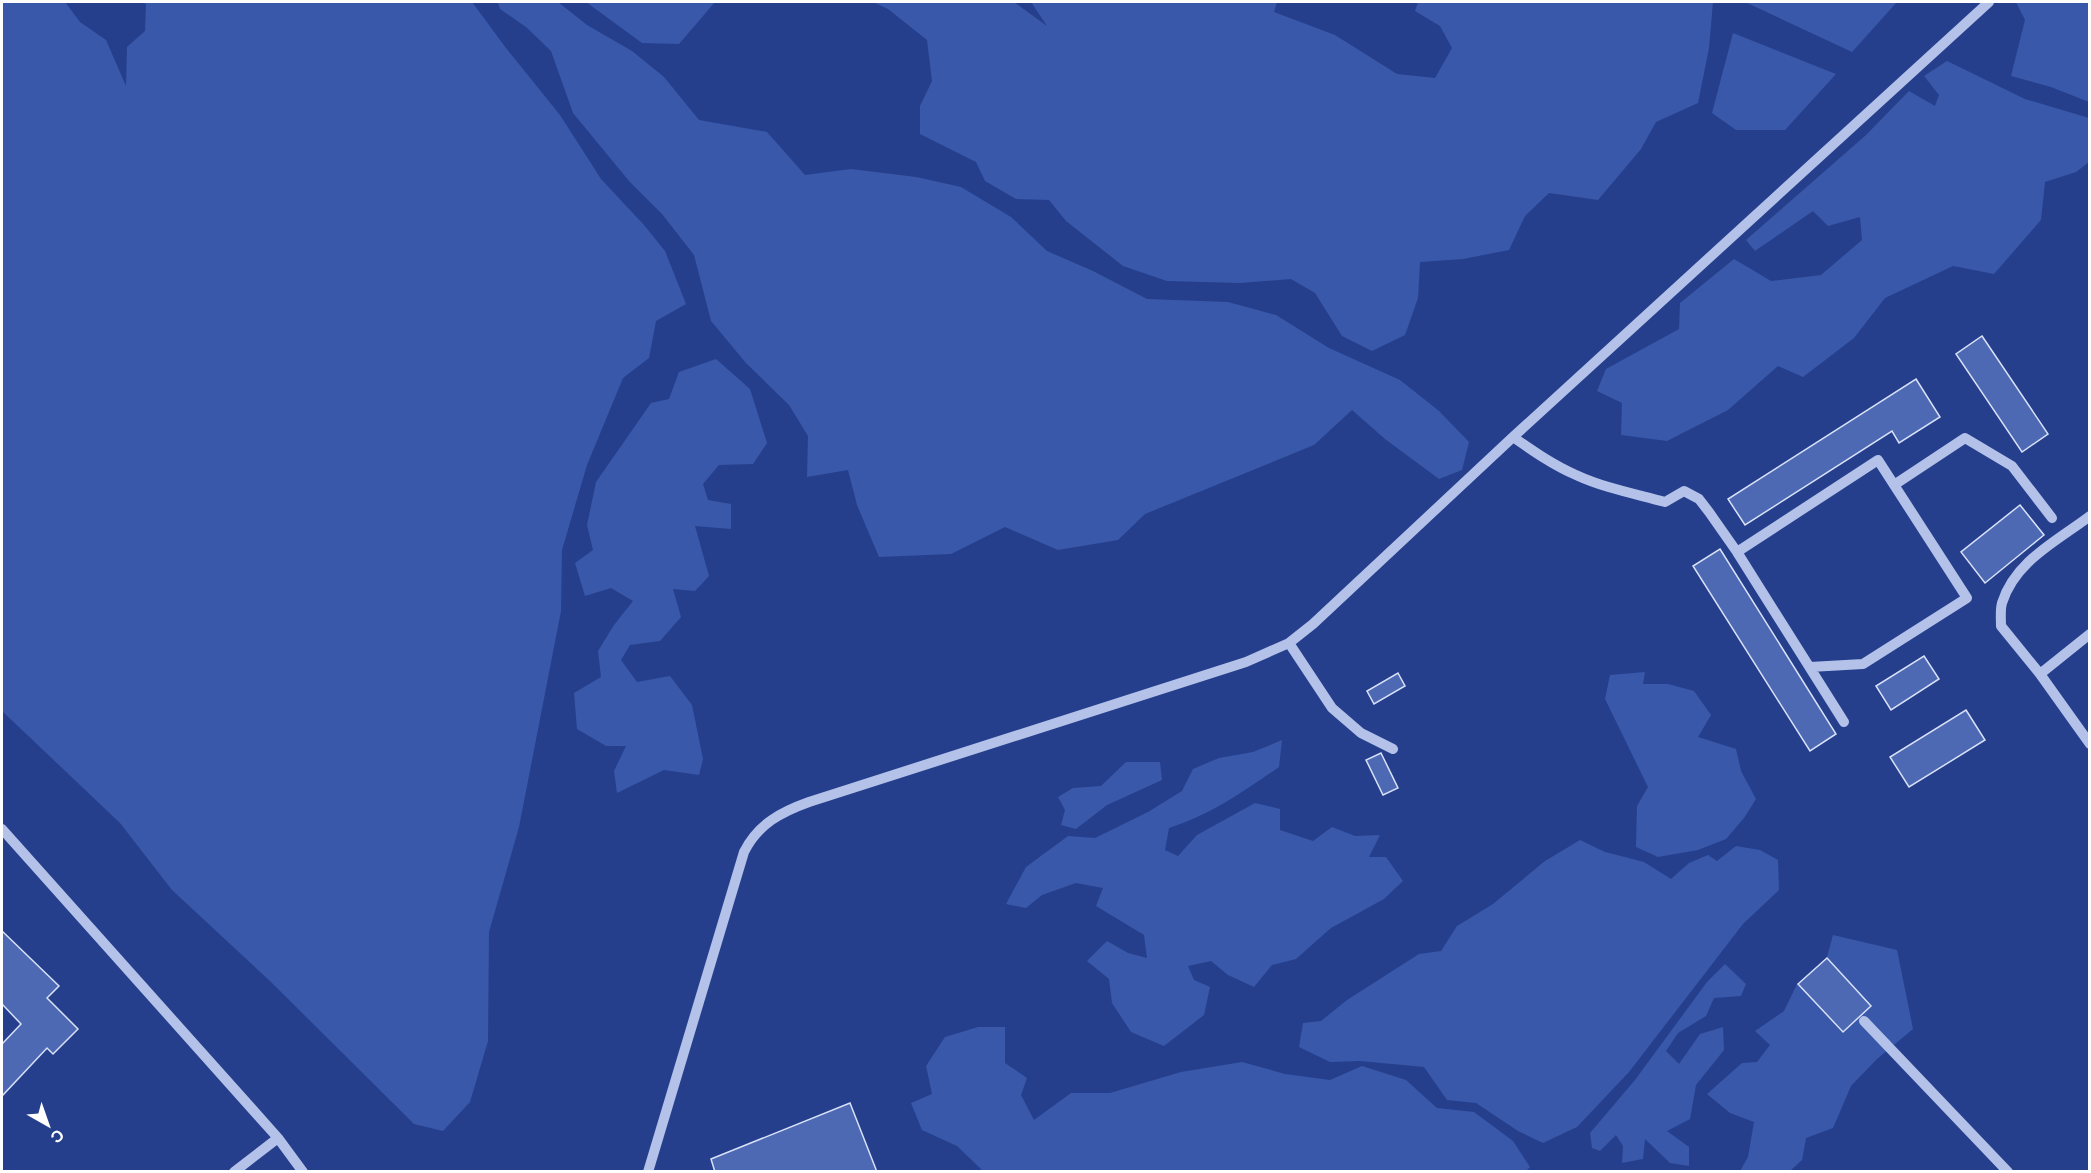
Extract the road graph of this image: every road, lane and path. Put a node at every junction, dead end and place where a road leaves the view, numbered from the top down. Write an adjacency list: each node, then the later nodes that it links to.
1 (1989, 2): 2 (street)
2 (1513, 437): 6 (street); 8 (street)
3 (1894, 485): 5 (street); 6 (street); 9 (street)
4 (2090, 516): 10 (street)
5 (2052, 518)
6 (1737, 552): 9 (street)
7 (2090, 634): 10 (street)
8 (1289, 643): 13 (street); 19 (street)
9 (1810, 667): 11 (street)
10 (2040, 674): 12 (street)
11 (1845, 722)
12 (2090, 744)
13 (1394, 749)
14 (2, 829): 16 (street)
15 (1864, 1022): 20 (street)
16 (278, 1138): 17 (street); 18 (street)
17 (234, 1172)
18 (303, 1172)
19 (648, 1172)
20 (2008, 1172)

